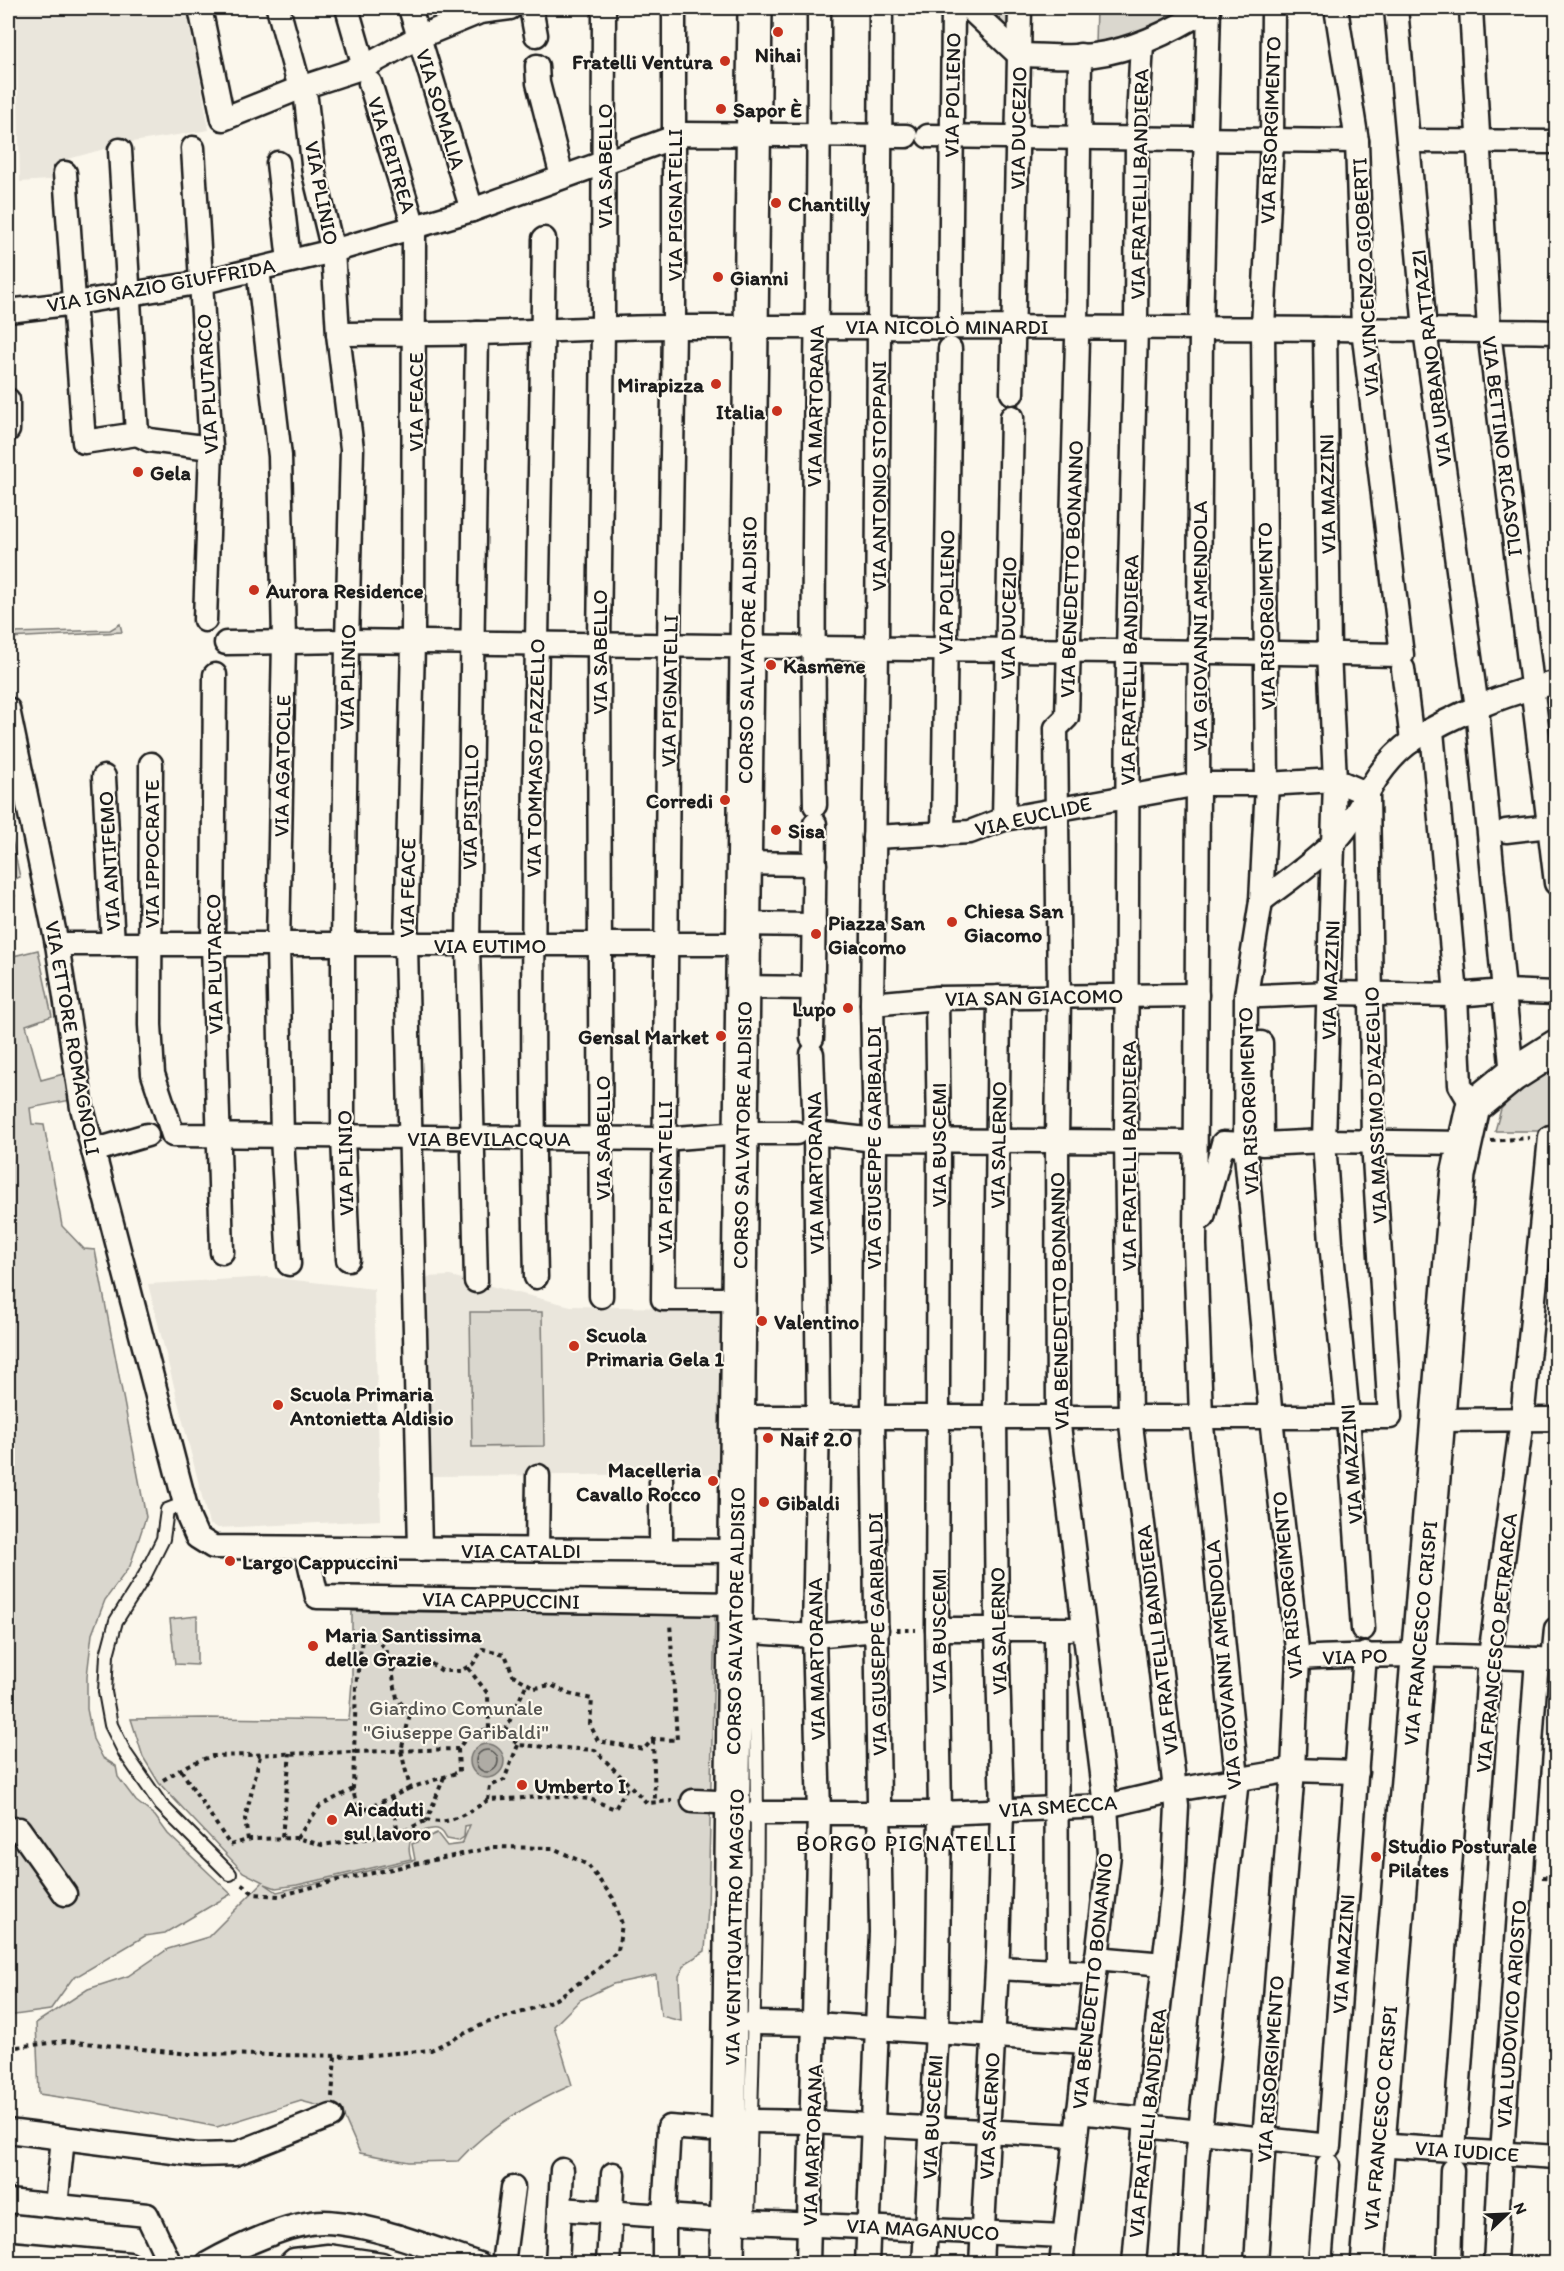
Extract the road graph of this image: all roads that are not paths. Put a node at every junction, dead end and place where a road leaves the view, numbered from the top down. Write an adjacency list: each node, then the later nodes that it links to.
1 (200, 8): 27 (street)
2 (278, 8): 27 (street, VIA PLINIO)
3 (347, 8): 26 (street, VIA ERITREA)
4 (410, 8): 21 (street, VIA SOMALIA)
5 (510, 8): 21 (street)
6 (531, 8): 20 (street)
7 (604, 8): 46 (street, VIA SABELLO)
8 (674, 8): 35 (street, VIA PIGNATELLI)
9 (756, 8): 30 (street, CORSO SALVATORE ALDISIO)
10 (819, 8): 28 (street, VIA MARTORANA)
11 (881, 8): 29 (street, VIA ANTONIO STOPPANI)
12 (953, 8): 33 (street, VIA POLIENO)
13 (969, 8): 23 (street)
14 (1020, 8): 23 (street, VIA DUCEZIO)
15 (1209, 8): 22 (street); 38 (street, VIA GIOVANNI AMENDOLA)
16 (1273, 8): 39 (street, VIA RISORGIMENTO)
17 (1336, 8): 40 (street, VIA VINCENZO GIOBERTI)
18 (1396, 8): 41 (street, VIA URBANO RATTAZZI)
19 (1471, 8): 42 (street, VIA BETTINO RICASOLI)
20 (536, 35)
21 (419, 37): 26 (street); 50 (street, VIA SOMALIA)
22 (1142, 43): 24 (street); 37 (street, VIA FRATELLI BANDIERA)
23 (1019, 55): 24 (street); 34 (street, VIA DUCEZIO)
24 (1080, 55): 36 (street, VIA BENEDETTO BONANNO)
25 (537, 66): 49 (street)
26 (367, 75): 27 (street); 51 (street, VIA ERITREA)
27 (303, 94): 53 (street, VIA PLINIO)
28 (820, 135): 29 (street, VIA IGNAZIO GIUFFRIDA); 30 (street, VIA IGNAZIO GIUFFRIDA); 60 (street, VIA MARTORANA)
29 (880, 135): 31 (street, VIA IGNAZIO GIUFFRIDA); 61 (street, VIA ANTONIO STOPPANI)
30 (754, 136): 35 (street, VIA IGNAZIO GIUFFRIDA); 67 (street, CORSO SALVATORE ALDISIO)
31 (906, 136)
32 (928, 136): 33 (street)
33 (952, 136): 34 (street); 78 (street, VIA POLIENO)
34 (1018, 137): 36 (street); 62 (street, VIA DUCEZIO)
35 (673, 138): 46 (street, VIA IGNAZIO GIUFFRIDA); 63 (street, VIA PIGNATELLI)
36 (1078, 138): 37 (street); 76 (street, VIA BENEDETTO BONANNO)
37 (1137, 138): 38 (street); 64 (street, VIA FRATELLI BANDIERA)
38 (1206, 139): 39 (street); 65 (street, VIA GIOVANNI AMENDOLA)
39 (1272, 139): 40 (street); 68 (street, VIA RISORGIMENTO)
40 (1357, 141): 71 (street, VIA VINCENZO GIOBERTI)
41 (1409, 141): 42 (street); 72 (street, VIA URBANO RATTAZZI)
42 (1478, 142): 43 (street); 73 (street, VIA BETTINO RICASOLI)
43 (1557, 142)
44 (193, 148): 56 (street, VIA PLUTARCO)
45 (120, 150): 57 (street)
46 (604, 162): 49 (street, VIA IGNAZIO GIUFFRIDA); 66 (street, VIA SABELLO)
47 (278, 163): 54 (street)
48 (65, 173): 58 (street)
49 (562, 177): 50 (street, VIA IGNAZIO GIUFFRIDA)
50 (472, 210): 51 (street, VIA IGNAZIO GIUFFRIDA)
51 (414, 227): 53 (street, VIA IGNAZIO GIUFFRIDA); 74 (street, VIA FEACE)
52 (544, 239): 69 (street, VIA TOMMASO FAZZELLO)
53 (333, 251): 54 (street, VIA IGNAZIO GIUFFRIDA); 77 (street, VIA PLINIO)
54 (289, 261): 55 (street, VIA IGNAZIO GIUFFRIDA)
55 (258, 269): 56 (street, VIA IGNAZIO GIUFFRIDA); 87 (street, VIA AGATOCLE)
56 (203, 282): 57 (street, VIA IGNAZIO GIUFFRIDA); 85 (street, VIA PLUTARCO)
57 (130, 294): 58 (street, VIA IGNAZIO GIUFFRIDA); 84 (street)
58 (75, 303): 59 (street, VIA IGNAZIO GIUFFRIDA); 84 (street)
59 (8, 311)
60 (816, 326): 61 (street, VIA NICOLÒ MINARDI); 67 (street, VIA NICOLÒ MINARDI); 96 (street, VIA MARTORANA)
61 (878, 326): 78 (street, VIA NICOLÒ MINARDI); 97 (street, VIA ANTONIO STOPPANI)
62 (1014, 326): 76 (street, VIA NICOLÒ MINARDI); 78 (street, VIA NICOLÒ MINARDI); 80 (street, VIA DUCEZIO)
63 (674, 327): 66 (street, VIA NICOLÒ MINARDI); 67 (street, VIA NICOLÒ MINARDI); 94 (street, VIA PIGNATELLI)
64 (1136, 327): 65 (street, VIA NICOLÒ MINARDI); 76 (street, VIA NICOLÒ MINARDI); 119 (street, VIA FRATELLI BANDIERA)
65 (1201, 327): 68 (street, VIA NICOLÒ MINARDI); 103 (street, VIA GIOVANNI AMENDOLA)
66 (603, 328): 69 (street, VIA NICOLÒ MINARDI); 93 (street, VIA SABELLO)
67 (751, 328): 95 (street, CORSO SALVATORE ALDISIO)
68 (1263, 328): 70 (street, VIA NICOLÒ MINARDI); 105 (street, VIA RISORGIMENTO)
69 (543, 329): 75 (street, VIA NICOLÒ MINARDI); 92 (street, VIA TOMMASO FAZZELLO)
70 (1325, 329): 71 (street, VIA NICOLÒ MINARDI); 104 (street, VIA MAZZINI)
71 (1363, 329): 72 (street, VIA NICOLÒ MINARDI); 106 (street, VIA VINCENZO GIOBERTI)
72 (1425, 330): 73 (street, VIA NICOLÒ MINARDI); 110 (street, VIA URBANO RATTAZZI)
73 (1489, 331): 79 (street, VIA NICOLÒ MINARDI); 109 (street, VIA BETTINO RICASOLI)
74 (415, 333): 75 (street, VIA NICOLÒ MINARDI); 77 (street, VIA NICOLÒ MINARDI); 90 (street, VIA FEACE)
75 (477, 333): 91 (street, VIA PISTILLO)
76 (1077, 333): 100 (street, VIA BENEDETTO BONANNO)
77 (338, 334): 88 (street, VIA PLINIO)
78 (950, 337): 98 (street, VIA POLIENO)
79 (1555, 339)
80 (1012, 393)
81 (8, 400): 83 (street)
82 (1012, 417): 99 (street, VIA DUCEZIO)
83 (8, 430)
84 (137, 434): 85 (street)
85 (212, 448): 86 (street, VIA PLUTARCO)
86 (206, 620)
87 (284, 641): 88 (street); 89 (street); 139 (street, VIA AGATOCLE)
88 (347, 641): 90 (street); 140 (street, VIA PLINIO)
89 (226, 643)
90 (413, 643): 91 (street); 145 (street, VIA FEACE)
91 (472, 643): 92 (street); 141 (street, VIA PISTILLO)
92 (536, 644): 93 (street); 142 (street, VIA TOMMASO FAZZELLO)
93 (598, 645): 94 (street); 143 (street, VIA SABELLO)
94 (669, 646): 95 (street); 144 (street, VIA PIGNATELLI)
95 (747, 647): 96 (street); 127 (street, CORSO SALVATORE ALDISIO)
96 (804, 648): 97 (street); 128 (street, VIA MARTORANA)
97 (877, 648): 98 (street); 125 (street, VIA ANTONIO STOPPANI)
98 (945, 649): 99 (street); 124 (street, VIA POLIENO)
99 (1007, 650): 100 (street); 121 (street, VIA DUCEZIO)
100 (1069, 651): 101 (street); 120 (street, VIA BENEDETTO BONANNO)
101 (1115, 651)
102 (1141, 651): 103 (street)
103 (1199, 652): 105 (street); 116 (street, VIA GIOVANNI AMENDOLA)
104 (1329, 652): 105 (street); 106 (street); 115 (street, VIA MAZZINI)
105 (1266, 654): 117 (street, VIA RISORGIMENTO)
106 (1402, 662): 112 (street, VIA VINCENZO GIOBERTI)
107 (215, 675): 138 (street, VIA PLUTARCO)
108 (1557, 683): 109 (street)
109 (1534, 687): 110 (street); 122 (street, VIA BETTINO RICASOLI)
110 (1477, 708): 112 (street); 148 (street, VIA URBANO RATTAZZI)
111 (8, 709): 136 (street, VIA ETTORE ROMAGNOLI)
112 (1422, 736): 118 (street); 153 (street, VIA VINCENZO GIOBERTI)
113 (151, 765): 135 (street, VIA IPPOCRATE)
114 (104, 777): 137 (street, VIA ANTIFEMO)
115 (1335, 780): 117 (street, VIA EUCLIDE); 118 (street, VIA EUCLIDE); 126 (street, VIA MAZZINI)
116 (1199, 784): 117 (street, VIA EUCLIDE); 119 (street, VIA EUCLIDE); 151 (street, VIA GIOVANNI AMENDOLA)
117 (1267, 784): 130 (street, VIA RISORGIMENTO)
118 (1368, 794): 126 (street); 152 (street, VIA MASSIMO D'AZEGLIO)
119 (1128, 795): 120 (street, VIA EUCLIDE); 154 (street, VIA FRATELLI BANDIERA)
120 (1056, 809): 121 (street, VIA EUCLIDE); 156 (street, VIA BENEDETTO BONANNO)
121 (1004, 819): 124 (street, VIA EUCLIDE)
122 (1550, 826): 123 (street); 129 (street, VIA BETTINO RICASOLI)
123 (1506, 831)
124 (943, 835): 125 (street, VIA EUCLIDE)
125 (874, 837): 132 (street, VIA ANTONIO STOPPANI)
126 (1333, 844): 130 (street); 149 (street, VIA MAZZINI)
127 (743, 863): 128 (street); 134 (street, CORSO SALVATORE ALDISIO)
128 (815, 864): 131 (street, VIA MARTORANA)
129 (1557, 883)
130 (1261, 901): 184 (street, VIA RISORGIMENTO)
131 (814, 925): 134 (street, VIA EUTIMO); 147 (street, VIA MARTORANA)
132 (873, 926): 159 (street, VIA GIUSEPPE GARIBALDI)
133 (1264, 933): 155 (street, VIA RISORGIMENTO)
134 (744, 934): 144 (street, VIA EUTIMO); 146 (street, CORSO SALVATORE ALDISIO)
135 (150, 943): 137 (street, VIA EUTIMO); 138 (street, VIA EUTIMO); 166 (street, VIA IPPOCRATE)
136 (57, 944): 137 (street, VIA EUTIMO); 185 (street, VIA ETTORE ROMAGNOLI)
137 (113, 944)
138 (213, 944): 139 (street, VIA EUTIMO); 166 (street, VIA PLUTARCO)
139 (278, 944): 140 (street, VIA EUTIMO); 167 (street, VIA AGATOCLE)
140 (343, 944): 145 (street, VIA EUTIMO); 168 (street, VIA PLINIO)
141 (468, 944): 142 (street, VIA EUTIMO); 145 (street, VIA EUTIMO); 171 (street, VIA PISTILLO)
142 (533, 944): 143 (street, VIA EUTIMO); 172 (street, VIA TOMMASO FAZZELLO)
143 (601, 944): 144 (street, VIA EUTIMO); 173 (street, VIA SABELLO)
144 (666, 944): 174 (street, VIA PIGNATELLI)
145 (406, 945): 169 (street, VIA FEACE)
146 (744, 987): 147 (street); 163 (street, CORSO SALVATORE ALDISIO)
147 (813, 988): 164 (street, VIA MARTORANA)
148 (1503, 991): 150 (street); 153 (street); 161 (street, VIA URBANO RATTAZZI)
149 (1330, 993): 152 (street); 155 (street); 180 (street, VIA MAZZINI)
150 (1557, 993)
151 (1197, 995): 154 (street, VIA SAN GIACOMO); 181 (street, VIA GIOVANNI AMENDOLA)
152 (1372, 995): 153 (street); 182 (street, VIA MASSIMO D'AZEGLIO)
153 (1456, 995): 162 (street, VIA VINCENZO GIOBERTI)
154 (1128, 996): 156 (street, VIA SAN GIACOMO); 179 (street, VIA FRATELLI BANDIERA)
155 (1260, 996): 184 (street, VIA RISORGIMENTO)
156 (1059, 997): 158 (street, VIA SAN GIACOMO); 178 (street, VIA BENEDETTO BONANNO)
157 (938, 998): 158 (street, VIA SAN GIACOMO); 159 (street, VIA SAN GIACOMO); 176 (street, VIA BUSCEMI)
158 (999, 998): 177 (street, VIA SALERNO)
159 (872, 1004): 175 (street, VIA GIUSEPPE GARIBALDI)
160 (1557, 1047): 161 (street)
161 (1512, 1075): 162 (street)
162 (1473, 1107): 183 (street, VIA FRANCESCO CRISPI)
163 (740, 1133): 164 (street, VIA BEVILACQUA); 174 (street, VIA BEVILACQUA); 193 (street, CORSO SALVATORE ALDISIO)
164 (805, 1133): 175 (street, VIA BEVILACQUA); 194 (street, VIA MARTORANA)
165 (147, 1135): 185 (street)
166 (218, 1136): 167 (street, VIA BEVILACQUA); 187 (street, VIA PLUTARCO)
167 (282, 1137): 168 (street, VIA BEVILACQUA); 189 (street, VIA AGATOCLE)
168 (344, 1137): 169 (street, VIA BEVILACQUA); 188 (street, VIA PLINIO)
169 (410, 1137): 171 (street, VIA BEVILACQUA); 212 (street, VIA FEACE)
170 (1550, 1137): 206 (street, VIA FRANCESCO PETRARCA)
171 (472, 1138): 172 (street, VIA BEVILACQUA); 191 (street, VIA PISTILLO)
172 (533, 1138): 173 (street, VIA BEVILACQUA); 190 (street, VIA TOMMASO FAZZELLO)
173 (602, 1138): 174 (street, VIA BEVILACQUA); 192 (street, VIA SABELLO)
174 (664, 1139): 193 (street, VIA PIGNATELLI)
175 (874, 1140): 176 (street, VIA BEVILACQUA); 195 (street, VIA GIUSEPPE GARIBALDI)
176 (939, 1140): 177 (street, VIA BEVILACQUA); 199 (street, VIA BUSCEMI)
177 (997, 1140): 178 (street, VIA BEVILACQUA); 200 (street, VIA SALERNO)
178 (1057, 1141): 179 (street, VIA BEVILACQUA); 201 (street, VIA BENEDETTO BONANNO)
179 (1126, 1141): 181 (street, VIA BEVILACQUA); 196 (street, VIA FRATELLI BANDIERA)
180 (1324, 1141): 182 (street); 184 (street); 198 (street, VIA MAZZINI)
181 (1195, 1142): 186 (street, VIA GIOVANNI AMENDOLA)
182 (1373, 1142): 183 (street); 198 (street, VIA MASSIMO D'AZEGLIO)
183 (1465, 1143): 205 (street, VIA FRANCESCO CRISPI)
184 (1254, 1144): 186 (street, VIA GIOVANNI AMENDOLA); 202 (street, VIA RISORGIMENTO)
185 (93, 1151): 209 (street, VIA ETTORE ROMAGNOLI)
186 (1195, 1245): 197 (street, VIA GIOVANNI AMENDOLA)
187 (222, 1252)
188 (348, 1259)
189 (289, 1264)
190 (536, 1277)
191 (477, 1281)
192 (601, 1296)
193 (739, 1299): 203 (street, CORSO SALVATORE ALDISIO)
194 (818, 1416): 195 (street); 203 (street); 224 (street, VIA MARTORANA)
195 (873, 1416): 199 (street); 222 (street, VIA GIUSEPPE GARIBALDI)
196 (1130, 1416): 197 (street); 201 (street); 233 (street, VIA FRATELLI BANDIERA)
197 (1201, 1416): 202 (street); 232 (street, VIA GIOVANNI AMENDOLA)
198 (1348, 1416): 202 (street); 220 (street, VIA MAZZINI)
199 (938, 1417): 200 (street); 216 (street, VIA BUSCEMI)
200 (995, 1417): 201 (street); 217 (street, VIA SALERNO)
201 (1058, 1417): 219 (street, VIA BENEDETTO BONANNO)
202 (1271, 1418): 228 (street, VIA RISORGIMENTO)
203 (738, 1419): 214 (street, CORSO SALVATORE ALDISIO)
204 (1557, 1419): 206 (street)
205 (1438, 1420): 206 (street); 226 (street, VIA FRANCESCO CRISPI)
206 (1522, 1420): 227 (street, VIA FRANCESCO PETRARCA)
207 (538, 1476): 211 (street)
208 (661, 1479): 213 (street)
209 (185, 1503): 210 (street); 244 (lane)
210 (306, 1548): 212 (street, VIA CATALDI); 215 (street, VIA CAPPUCCINI)
211 (537, 1549): 212 (street, VIA CATALDI); 213 (street, VIA CATALDI)
212 (420, 1550)
213 (661, 1551): 214 (street, VIA CATALDI)
214 (736, 1551): 215 (street, CORSO SALVATORE ALDISIO)
215 (735, 1604): 304 (street, CORSO SALVATORE ALDISIO)
216 (937, 1629): 217 (street); 239 (street, VIA BUSCEMI)
217 (997, 1629): 218 (street); 238 (street, VIA SALERNO)
218 (1056, 1629): 219 (street); 237 (street)
219 (1083, 1629): 236 (street, VIA BENEDETTO BONANNO)
220 (1363, 1629)
221 (1557, 1629): 229 (street, VIA LUDOVICO ARIOSTO)
222 (877, 1630): 224 (street); 242 (street, VIA GIUSEPPE GARIBALDI)
223 (753, 1632): 224 (street); 240 (lane, VIA VENTIQUATTRO MAGGIO)
224 (814, 1636): 241 (street, VIA MARTORANA)
225 (1365, 1654): 226 (street, VIA PO); 228 (street, VIA PO); 231 (street, VIA MAZZINI)
226 (1418, 1654): 227 (street, VIA PO); 270 (street, VIA FRANCESCO CRISPI)
227 (1490, 1656): 229 (street, VIA PO); 273 (street, VIA FRANCESCO PETRARCA)
228 (1298, 1658): 230 (street, VIA RISORGIMENTO)
229 (1549, 1660): 274 (street, VIA LUDOVICO ARIOSTO)
230 (1293, 1770): 231 (street, VIA SMECCA); 232 (street, VIA SMECCA); 269 (street, VIA RISORGIMENTO)
231 (1357, 1772): 271 (street, VIA MAZZINI)
232 (1237, 1779): 233 (street, VIA SMECCA); 266 (street, VIA GIOVANNI AMENDOLA)
233 (1175, 1790): 236 (street, VIA SMECCA); 246 (street, VIA FRATELLI BANDIERA)
234 (683, 1801): 235 (street)
235 (717, 1803)
236 (1106, 1806): 237 (street, VIA SMECCA); 247 (street, VIA BENEDETTO BONANNO)
237 (1058, 1808): 238 (street, VIA SMECCA); 249 (street)
238 (1002, 1811): 239 (street, VIA SMECCA); 248 (street, VIA SALERNO)
239 (940, 1813): 242 (street, VIA SMECCA); 253 (street, VIA BUSCEMI)
240 (756, 1814): 241 (street, VIA SMECCA); 250 (lane, VIA VENTIQUATTRO MAGGIO)
241 (819, 1814): 242 (street, VIA SMECCA); 251 (street, VIA MARTORANA)
242 (879, 1814): 252 (street, VIA GIUSEPPE GARIBALDI)
243 (8, 1830): 245 (street)
244 (230, 1874)
245 (65, 1894)
246 (1164, 1964): 247 (street); 260 (street, VIA FRATELLI BANDIERA)
247 (1095, 1965): 249 (street); 255 (street, VIA BENEDETTO BONANNO)
248 (998, 1968): 249 (street); 254 (street, VIA SALERNO)
249 (1057, 1970)
250 (754, 2023): 251 (street); 258 (lane, VIA VENTIQUATTRO MAGGIO)
251 (815, 2024): 252 (street); 259 (street, VIA MARTORANA)
252 (877, 2028): 253 (street); 261 (street, VIA GIUSEPPE GARIBALDI)
253 (937, 2032): 254 (street); 262 (street, VIA BUSCEMI)
254 (994, 2036): 255 (street); 265 (street, VIA SALERNO)
255 (1086, 2042): 256 (street, VIA BENEDETTO BONANNO)
256 (1078, 2112): 260 (street); 267 (street, VIA BENEDETTO BONANNO)
257 (331, 2115): 268 (street)
258 (751, 2121): 259 (street); 284 (lane, VIA VENTIQUATTRO MAGGIO)
259 (812, 2122): 261 (street); 285 (street, VIA MARTORANA)
260 (1145, 2123): 266 (street); 310 (street, VIA FRATELLI BANDIERA)
261 (873, 2126): 262 (street); 286 (street, VIA GIUSEPPE GARIBALDI)
262 (931, 2128): 265 (street); 287 (street, VIA BUSCEMI)
263 (709, 2130): 282 (street)
264 (8, 2131): 268 (street)
265 (988, 2132): 267 (street); 288 (street, VIA SALERNO)
266 (1201, 2132): 269 (street); 311 (street, VIA GIOVANNI AMENDOLA)
267 (1075, 2136): 289 (street, VIA BENEDETTO BONANNO)
268 (63, 2138): 279 (street)
269 (1264, 2139): 271 (street); 312 (street, VIA RISORGIMENTO)
270 (1377, 2145): 273 (street, VIA IUDICE); 314 (street, VIA FRANCESCO CRISPI)
271 (1328, 2155): 313 (street, VIA MAZZINI)
272 (1557, 2157): 274 (street, VIA IUDICE)
273 (1453, 2160): 274 (street, VIA IUDICE); 315 (street, VIA FRANCESCO PETRARCA)
274 (1501, 2161): 316 (street, VIA LUDOVICO ARIOSTO)
275 (562, 2170): 280 (street)
276 (613, 2174): 281 (street)
277 (513, 2188): 300 (street)
278 (8, 2201): 279 (street)
279 (56, 2206): 295 (street)
280 (560, 2209): 281 (street); 301 (street)
281 (611, 2212): 282 (street); 302 (street)
282 (664, 2216): 283 (street); 303 (street)
283 (709, 2219)
284 (748, 2222): 285 (street, VIA MAGANUCO)
285 (810, 2223): 286 (street, VIA MAGANUCO); 305 (street, VIA MARTORANA)
286 (869, 2226): 287 (street, VIA MAGANUCO); 306 (street, VIA GIUSEPPE GARIBALDI)
287 (926, 2229): 288 (street, VIA MAGANUCO); 307 (street, VIA BUSCEMI)
288 (982, 2232): 289 (street, VIA MAGANUCO); 308 (street, VIA SALERNO)
289 (1063, 2236): 309 (street, VIA BENEDETTO BONANNO)
290 (252, 2253): 296 (street); 299 (street)
291 (8, 2254): 292 (street); 293 (street)
292 (67, 2260): 294 (street)
293 (8, 2264)
294 (129, 2264)
295 (170, 2264)
296 (207, 2264)
297 (290, 2264): 298 (street)
298 (382, 2264)
299 (479, 2264)
300 (503, 2264)
301 (557, 2264)
302 (608, 2264)
303 (664, 2264)
304 (727, 2264)
305 (807, 2264)
306 (867, 2264)
307 (924, 2264)
308 (981, 2264)
309 (1061, 2264)
310 (1134, 2264)
311 (1191, 2264)
312 (1256, 2264)
313 (1320, 2264)
314 (1368, 2264)
315 (1449, 2264)
316 (1495, 2264)

